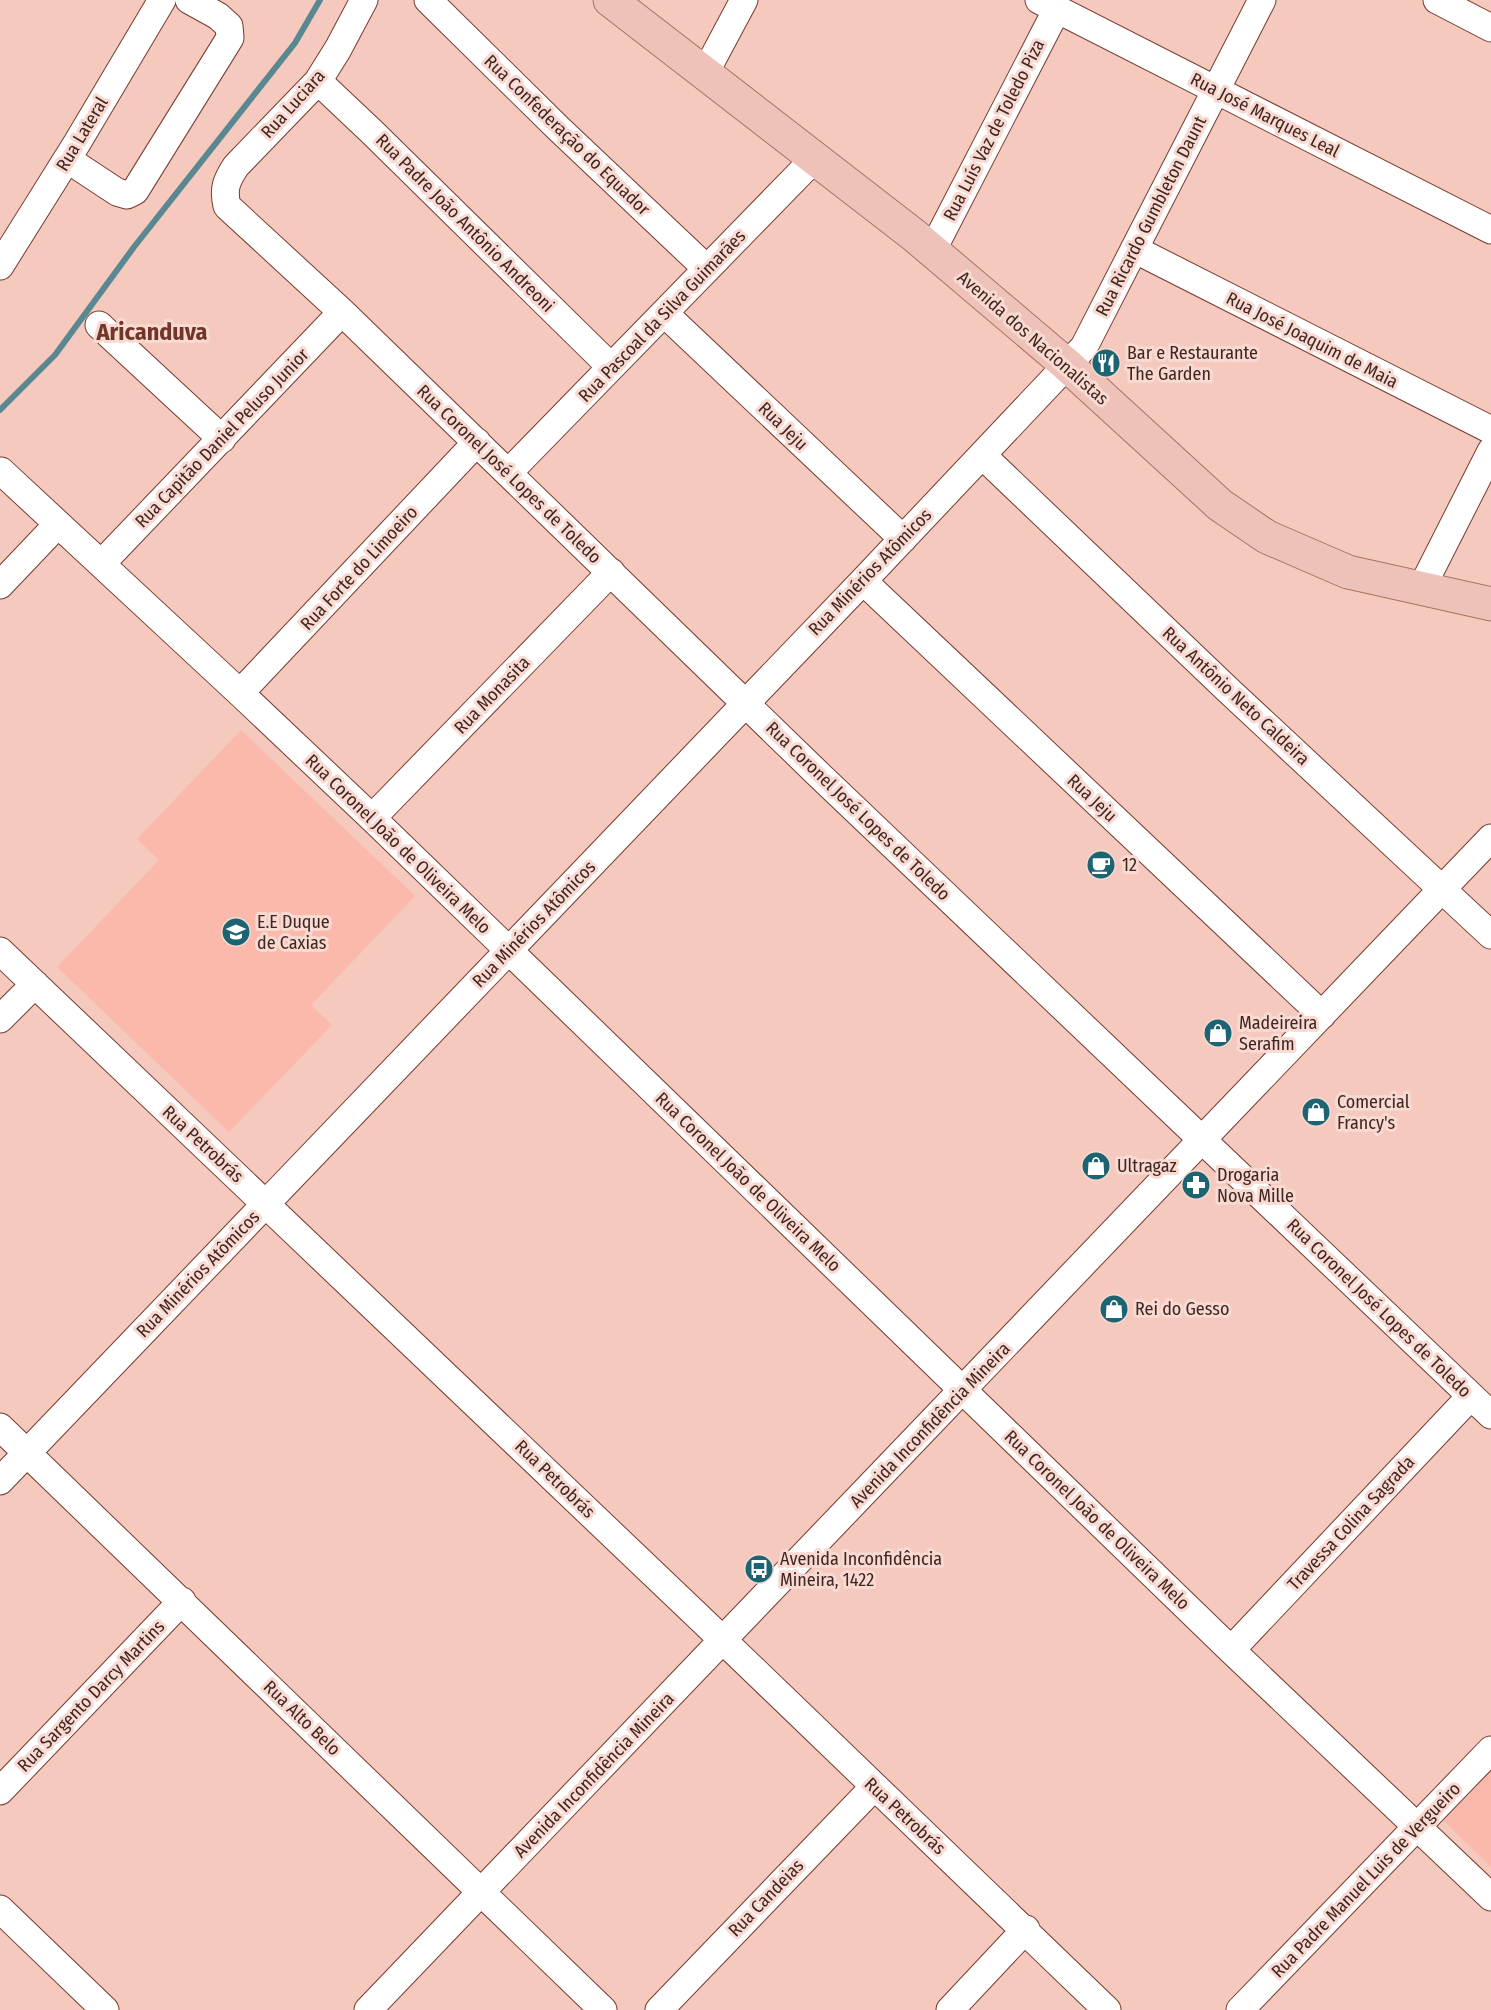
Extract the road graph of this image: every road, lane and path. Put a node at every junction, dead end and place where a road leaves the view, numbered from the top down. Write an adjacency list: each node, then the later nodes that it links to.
1 (162, 0): 15 (street, Rua Lateral)
2 (189, 0): 15 (street)
3 (364, 0): 12 (street, Rua Luciara)
4 (428, 0): 21 (street, Rua Confederação do Equador)
5 (610, 0): 11 (main road, Avenida dos Nacionalistas)
6 (744, 0): 11 (street)
7 (1262, 0): 13 (street, Rua Ricardo Gumbleton Daunt)
8 (1437, 0): 10 (street)
9 (1048, 4): 13 (street, Rua José Marques Leal); 19 (street, Rua Luís Vaz de Toledo Piza)
10 (1491, 28)
11 (705, 73): 14 (main road, Avenida dos Nacionalistas)
12 (318, 81): 16 (street, Rua Luciara); 26 (street, Rua Padre João Antônio Andreoni)
13 (1216, 89): 17 (street, Rua José Marques Leal); 18 (street, Rua Ricardo Gumbleton Daunt)
14 (815, 158): 19 (main road, Avenida dos Nacionalistas); 21 (street, Rua Pascoal da Silva Guimarães)
15 (67, 159): 20 (street, Rua Lateral)
16 (227, 206): 22 (street, Rua Coronel José Lopes de Toledo)
17 (1491, 230)
18 (1134, 249): 25 (street, Rua Ricardo Gumbleton Daunt); 27 (street, Rua José Joaquim de Maia)
19 (932, 251): 25 (main road, Avenida dos Nacionalistas)
20 (0, 266)
21 (707, 269): 23 (street, Rua Pascoal da Silva Guimarães)
22 (342, 312): 28 (street, Rua Capitão Daniel Peluso Junior); 29 (street, Rua Coronel José Lopes de Toledo)
23 (664, 313): 26 (street, Rua Pascoal da Silva Guimarães); 35 (street, Rua Jeju)
24 (99, 325): 28 (street)
25 (1067, 365): 31 (street, Rua Minérios Atômicos); 40 (main road, Avenida dos Nacionalistas)
26 (611, 367): 33 (street, Rua Pascoal da Silva Guimarães)
27 (1491, 430)
28 (222, 439): 36 (street, Rua Capitão Daniel Peluso Junior)
29 (477, 442): 33 (street, Rua Coronel José Lopes de Toledo); 42 (street, Rua Forte do Limoeiro)
30 (1491, 451): 40 (street)
31 (982, 455): 35 (street, Rua Minérios Atômicos); 46 (street, Rua Antônio Neto Caldeira)
32 (1, 471): 34 (street, Rua Coronel João de Oliveira Melo)
33 (508, 473): 37 (street, Rua Coronel José Lopes de Toledo)
34 (58, 524): 36 (street, Rua Coronel João de Oliveira Melo); 39 (street)
35 (903, 539): 38 (street, Rua Minérios Atômicos)
36 (101, 564): 42 (street, Rua Coronel João de Oliveira Melo)
37 (611, 572): 43 (street, Rua Coronel José Lopes de Toledo); 44 (street, Rua Monasita)
38 (863, 581): 43 (street, Rua Minérios Atômicos); 51 (street, Rua Jeju)
39 (0, 585)
40 (1421, 589): 41 (main road, Avenida dos Nacionalistas)
41 (1491, 604)
42 (240, 693): 44 (street, Rua Coronel João de Oliveira Melo)
43 (745, 703): 48 (street, Rua Minérios Atômicos); 53 (street, Rua Coronel José Lopes de Toledo)
44 (372, 818): 48 (street, Rua Coronel João de Oliveira Melo)
45 (1491, 838): 46 (street, Avenida Inconfidência Mineira)
46 (1442, 889): 47 (street, Rua Antônio Neto Caldeira); 51 (street, Avenida Inconfidência Mineira)
47 (1491, 935)
48 (509, 950): 54 (street, Rua Minérios Atômicos); 55 (street, Rua Coronel João de Oliveira Melo)
49 (0, 951): 50 (street, Rua Petrobrás)
50 (35, 984): 52 (street); 54 (street, Rua Petrobrás)
51 (1322, 1015): 53 (street, Avenida Inconfidência Mineira)
52 (0, 1019)
53 (1202, 1138): 55 (street, Avenida Inconfidência Mineira); 56 (street, Rua Coronel José Lopes de Toledo)
54 (266, 1203): 59 (street, Rua Minérios Atômicos); 62 (street, Rua Petrobrás)
55 (963, 1391): 62 (street, Avenida Inconfidência Mineira); 63 (street, Rua Coronel João de Oliveira Melo)
56 (1471, 1396): 57 (street, Rua Coronel José Lopes de Toledo); 63 (street, Travessa Colina Sagrada)
57 (1491, 1415)
58 (0, 1427): 59 (street, Rua Alto Belo)
59 (28, 1452): 60 (street, Rua Minérios Atômicos); 61 (street, Rua Alto Belo)
60 (0, 1481)
61 (182, 1601): 66 (street, Rua Sargento Darcy Martins); 68 (street, Rua Alto Belo)
62 (723, 1640): 65 (street, Rua Petrobrás); 68 (street, Avenida Inconfidência Mineira)
63 (1231, 1650): 67 (street, Rua Coronel João de Oliveira Melo)
64 (1491, 1750): 67 (street, Rua Padre Manuel Luis de Vergueiro)
65 (874, 1786): 71 (street, Rua Petrobrás); 75 (street, Rua Candeias)
66 (0, 1791)
67 (1416, 1828): 69 (street, Rua Coronel João de Oliveira Melo); 78 (street, Rua Padre Manuel Luis de Vergueiro)
68 (481, 1892): 73 (street, Avenida Inconfidência Mineira); 74 (street, Rua Alto Belo)
69 (1491, 1897)
70 (0, 1909): 72 (street)
71 (1026, 1929): 76 (street); 77 (street, Rua Petrobrás)
72 (105, 2010)
73 (368, 2010)
74 (603, 2010)
75 (659, 2010)
76 (950, 2010)
77 (1107, 2010)
78 (1240, 2010)

